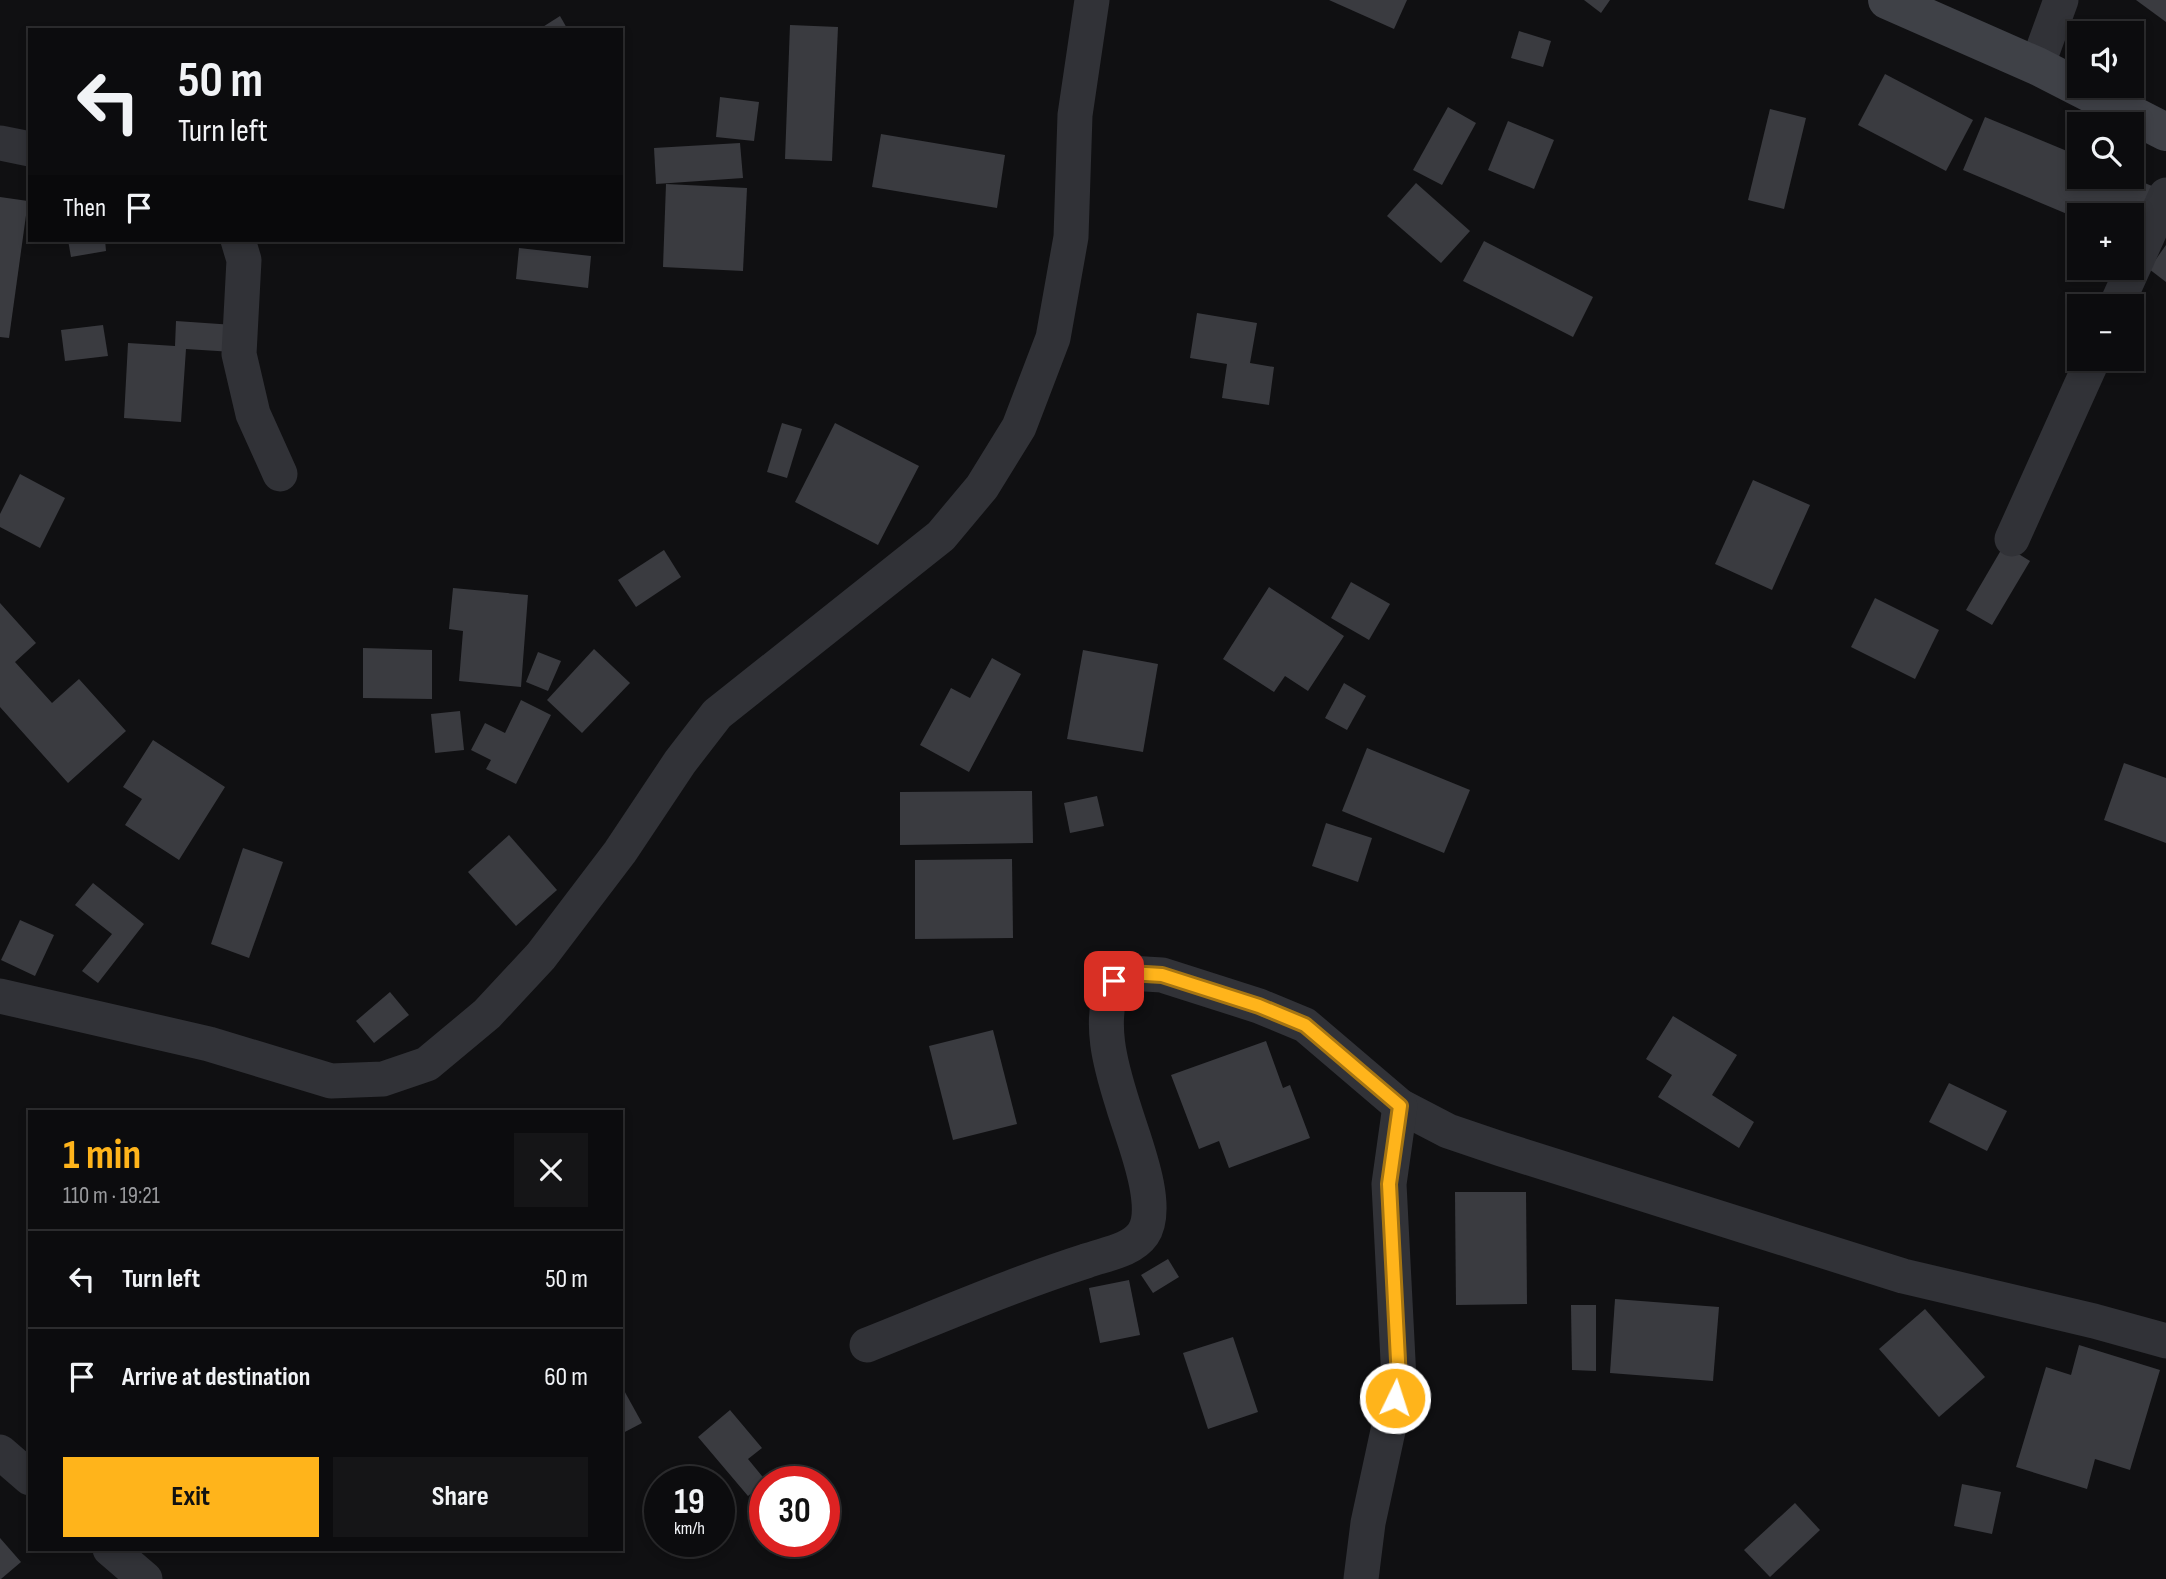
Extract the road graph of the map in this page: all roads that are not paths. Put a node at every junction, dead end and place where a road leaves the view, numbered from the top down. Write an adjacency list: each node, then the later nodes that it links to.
1 (1092, 0): 14 (street)
2 (1887, 0): 4 (main road)
3 (2061, 0): 4 (street)
4 (2037, 66): 5 (main road)
5 (2166, 132)
6 (0, 143): 7 (street)
7 (28, 149)
8 (2166, 195): 10 (street)
9 (239, 242): 12 (street)
10 (2121, 294)
11 (2088, 371): 13 (street)
12 (280, 474)
13 (2012, 539)
14 (0, 996)
15 (1400, 1106): 16 (street); 17 (street); 22 (street)
16 (2166, 1341)
17 (867, 1345)
18 (0, 1452): 19 (street)
19 (28, 1476)
20 (112, 1551): 21 (street)
21 (145, 1579)
22 (1361, 1579)

